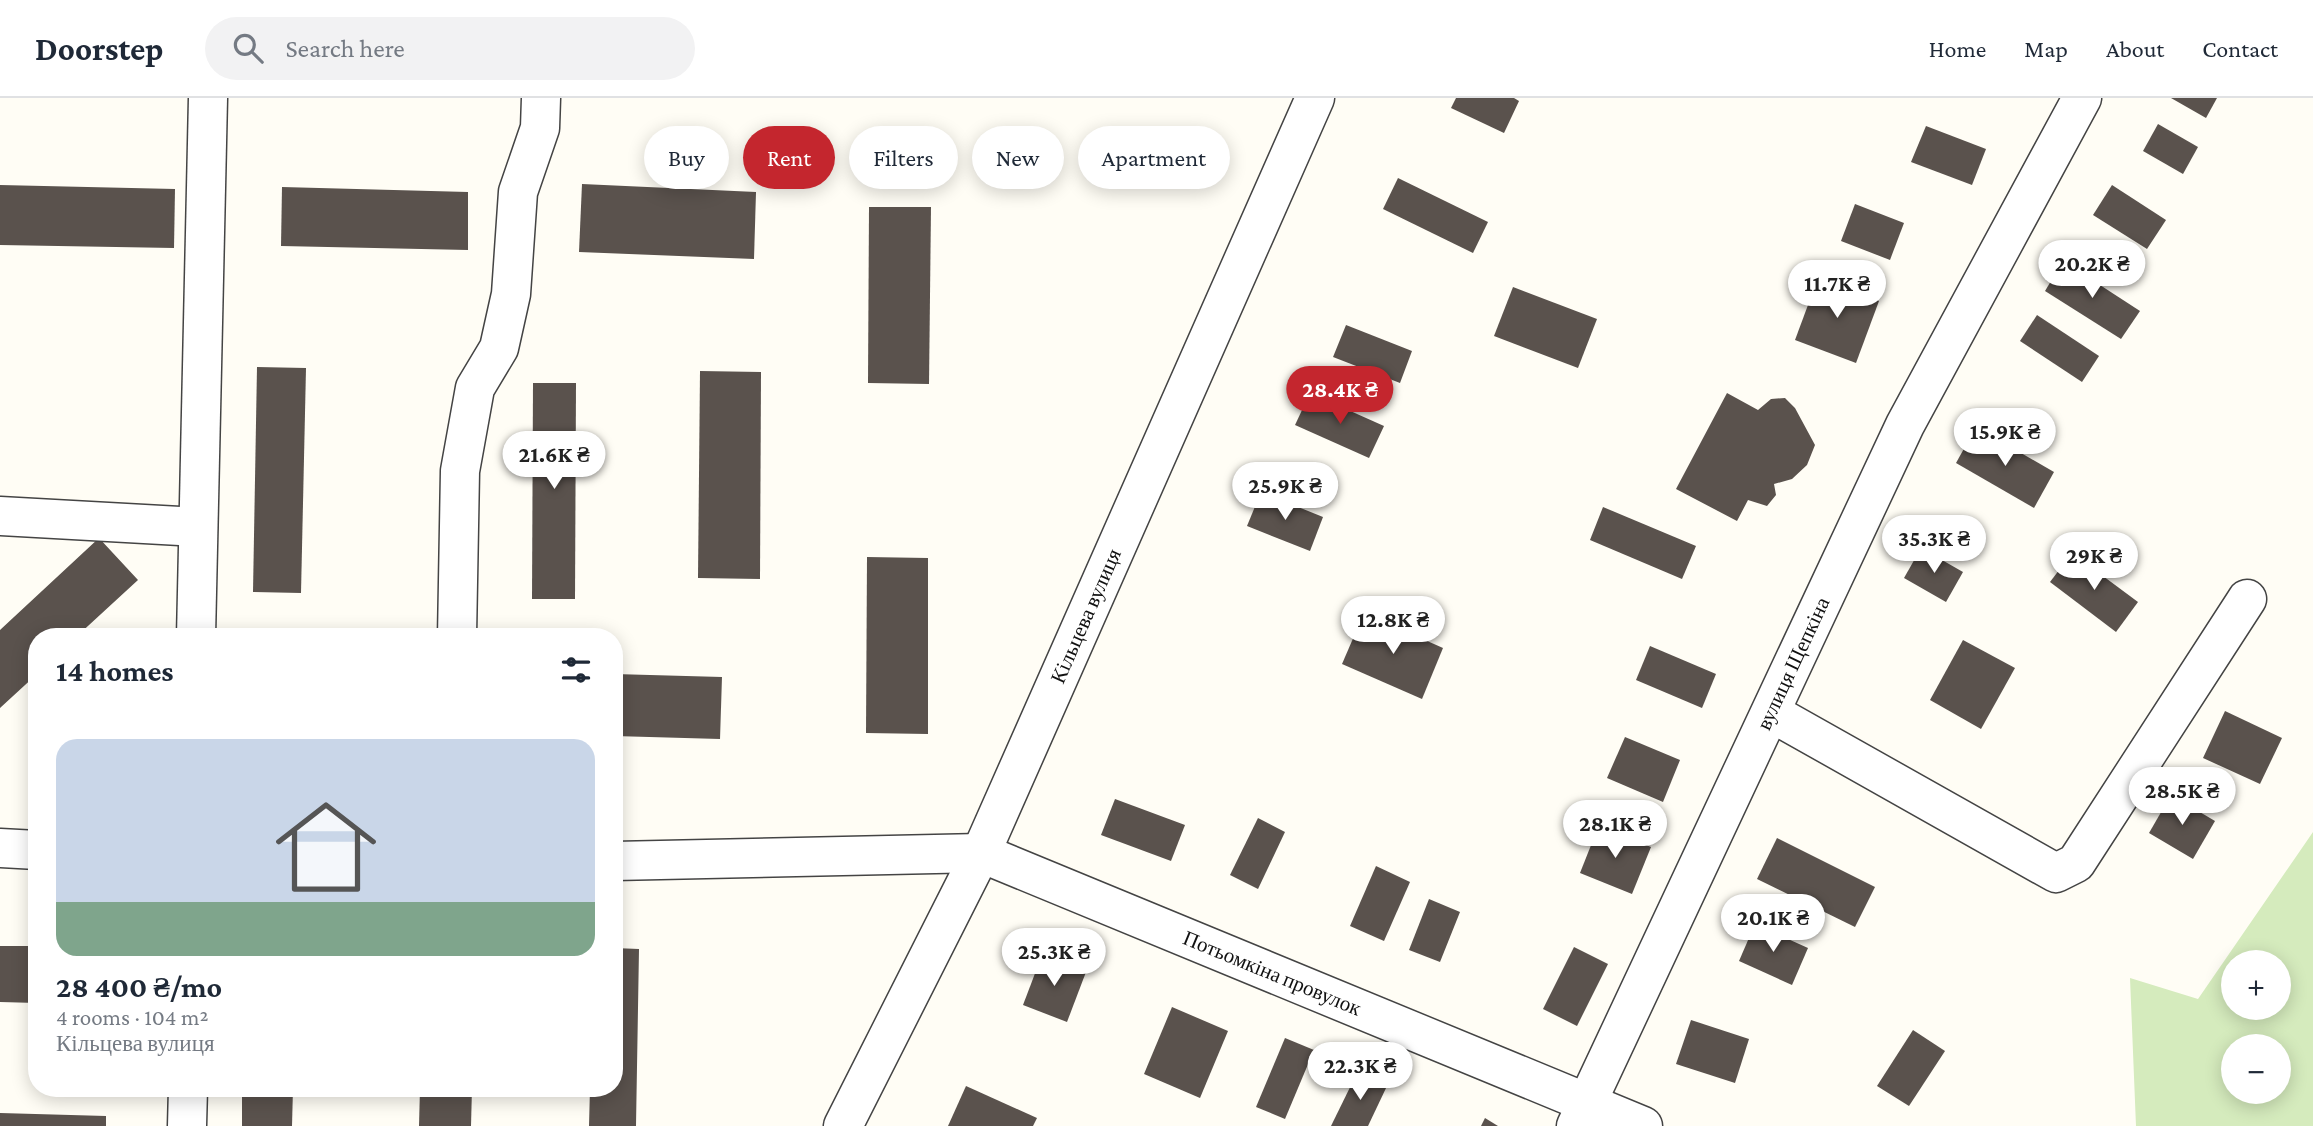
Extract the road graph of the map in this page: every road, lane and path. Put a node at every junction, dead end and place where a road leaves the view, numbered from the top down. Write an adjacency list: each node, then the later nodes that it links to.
1 (208, 98): 6 (street)
2 (541, 98): 9 (street)
3 (1315, 98): 13 (street, Кільцева вулиця)
4 (2082, 98): 10 (street, вулиця Щепкіна)
5 (0, 516): 6 (street)
6 (198, 527): 8 (street)
7 (2248, 598): 10 (street)
8 (197, 628)
9 (457, 628)
10 (1772, 713): 16 (street, вулиця Щепкіна)
11 (0, 848): 12 (street)
12 (28, 850)
13 (981, 853): 14 (street); 16 (street, Потьомкіна провулок); 18 (street, Кільцева вулиця)
14 (623, 861)
15 (188, 1097): 17 (street)
16 (1581, 1115): 19 (street, Потьомкіна провулок)
17 (187, 1126)
18 (843, 1126)
19 (1643, 1126)

